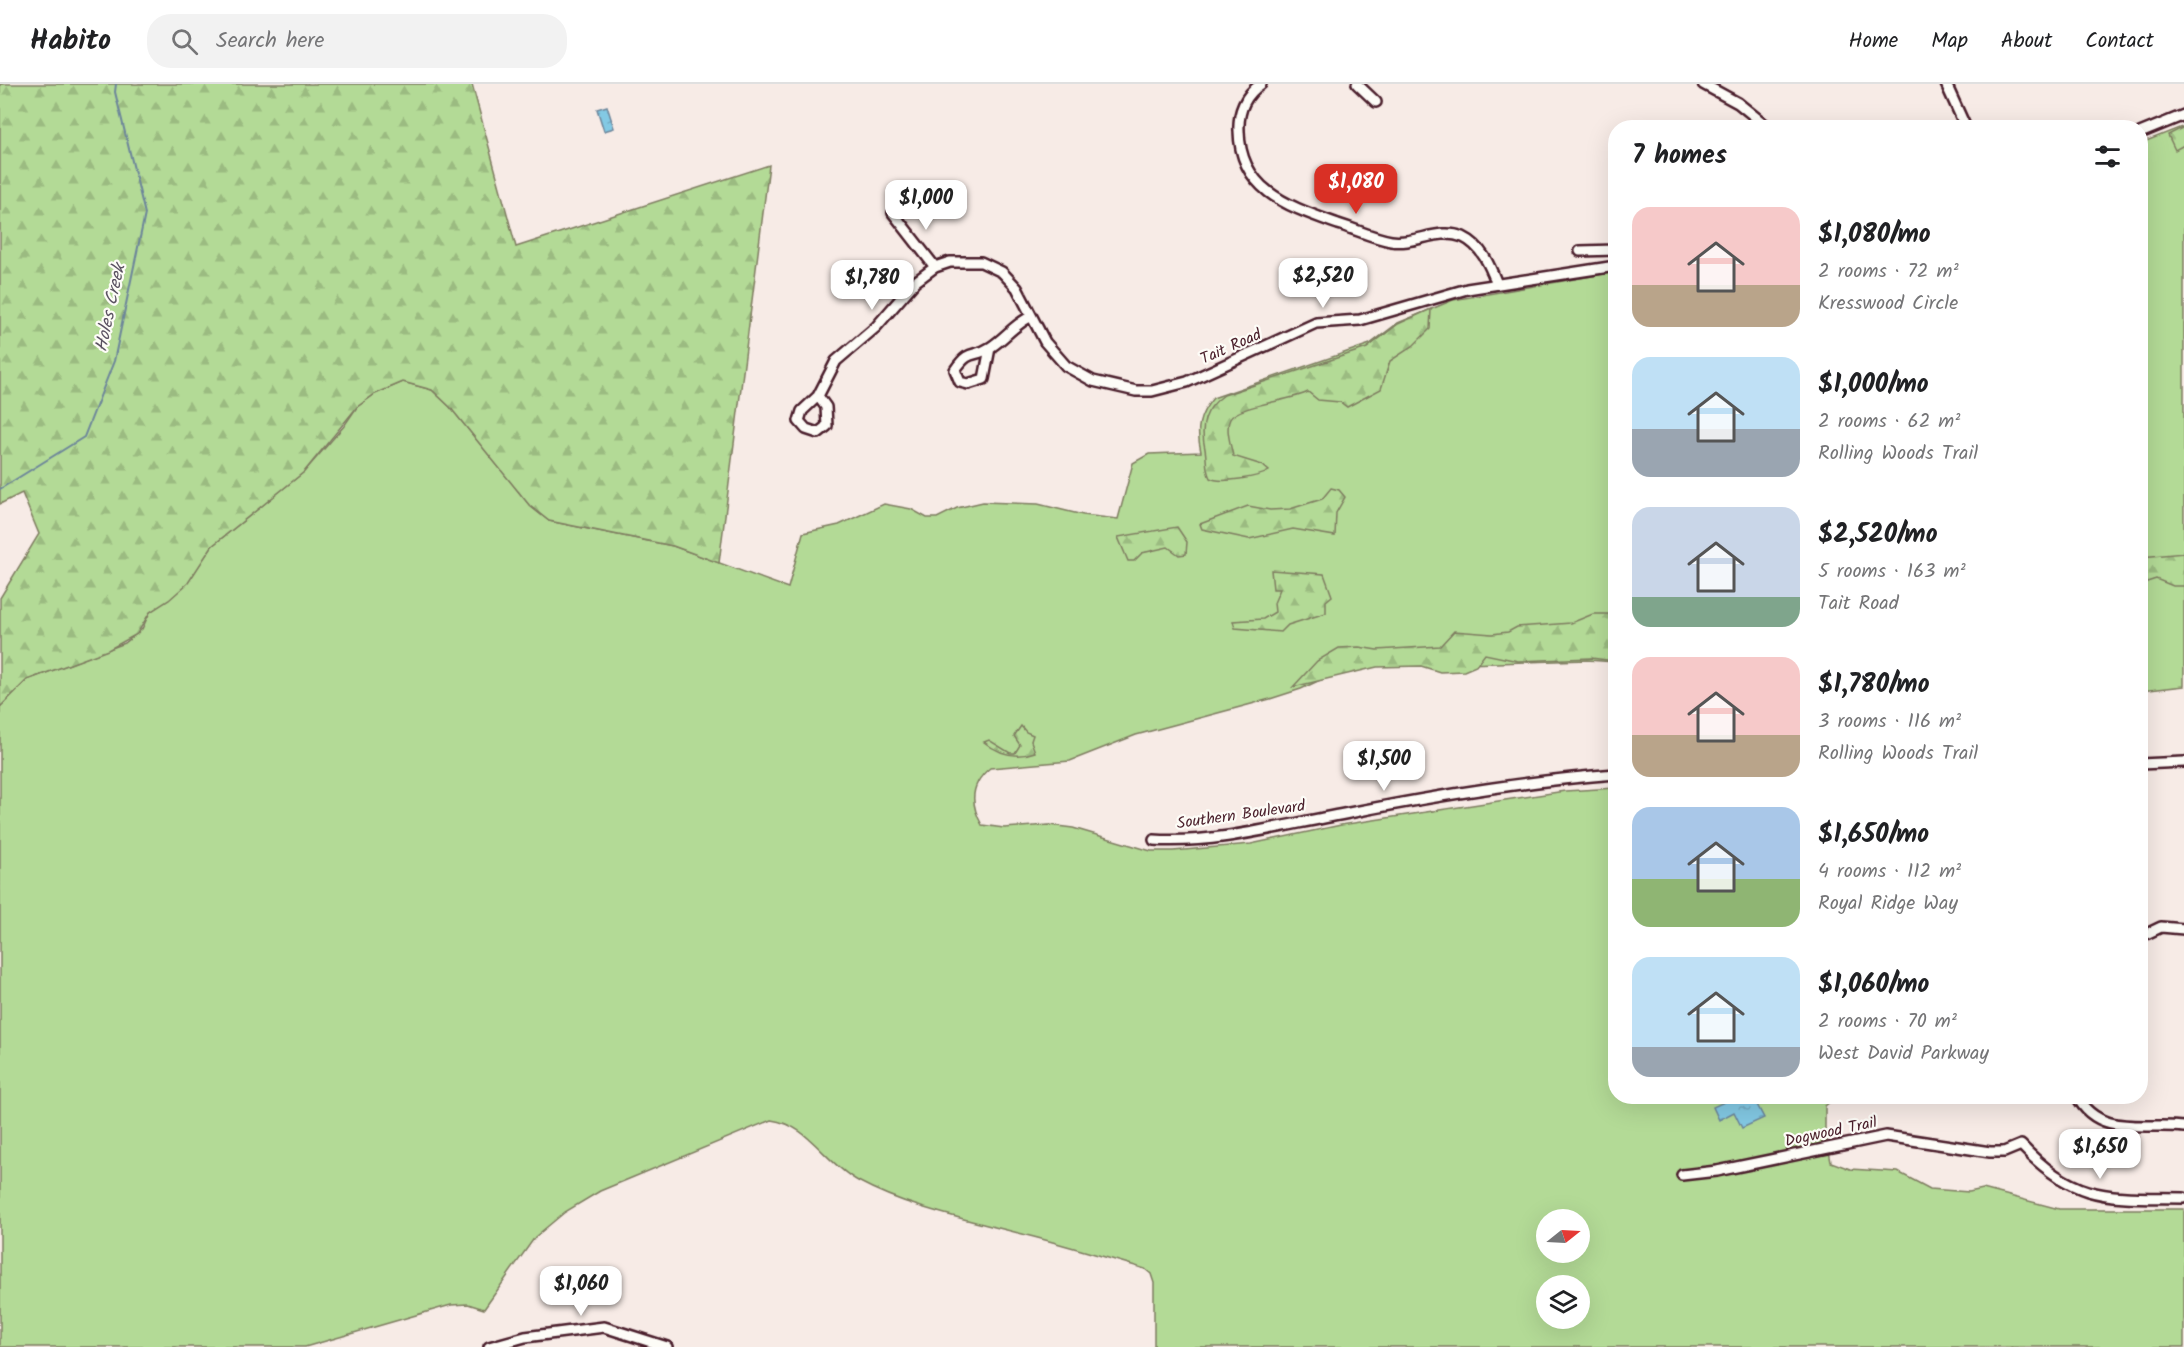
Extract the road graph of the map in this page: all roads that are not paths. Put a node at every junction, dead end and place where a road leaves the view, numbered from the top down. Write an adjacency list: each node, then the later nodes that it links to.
1 (1261, 84): 15 (street)
2 (1357, 84): 5 (street)
3 (1703, 84): 7 (street)
4 (1946, 84): 8 (street)
5 (1376, 102)
6 (2184, 116): 9 (street)
7 (1759, 120)
8 (1962, 120)
9 (2148, 130)
10 (893, 213): 13 (street)
11 (1580, 250): 12 (street)
12 (1608, 250)
13 (935, 267): 16 (street, Tait Road); 18 (street)
14 (1608, 267): 15 (street, Tait Road)
15 (1497, 284): 16 (street, Tait Road)
16 (1030, 317): 17 (street)
17 (990, 348)
18 (818, 396)
19 (2184, 762): 20 (street)
20 (2148, 764)
21 (1608, 775): 22 (street, Southern Boulevard)
22 (1154, 840)
23 (2184, 929): 24 (street)
24 (2148, 933)
25 (2084, 1104): 26 (street)
26 (2184, 1127)
27 (1682, 1174): 28 (street, Dogwood Trail)
28 (2184, 1198)
29 (489, 1347): 30 (street)
30 (667, 1347)

